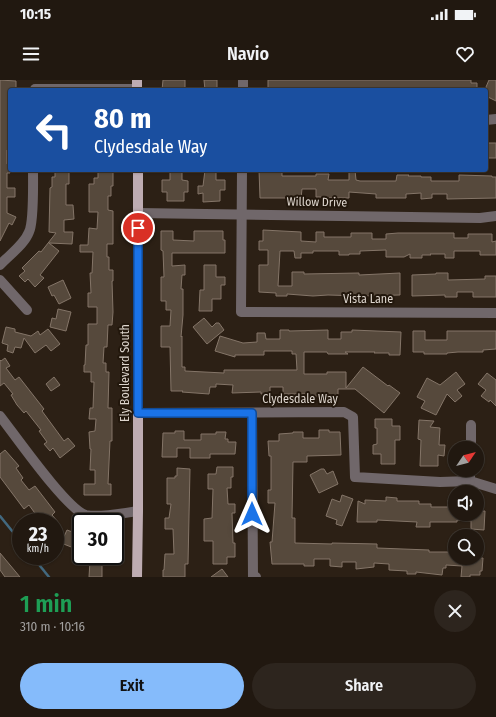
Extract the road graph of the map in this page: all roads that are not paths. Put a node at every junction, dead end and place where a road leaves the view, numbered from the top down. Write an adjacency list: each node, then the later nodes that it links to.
1 (35, 86): 2 (street)
2 (137, 86)
3 (33, 172): 9 (street)
4 (138, 172): 6 (main road, Ely Boulevard South)
5 (242, 172): 7 (street)
6 (138, 213): 7 (street, Willow Drive); 13 (main road, Ely Boulevard South)
7 (242, 214): 8 (street, Willow Drive); 12 (street, Vista Lane)
8 (496, 216)
9 (0, 265)
10 (0, 280): 11 (street)
11 (27, 310)
12 (496, 313)
13 (138, 413): 14 (street, Clydesdale Way); 21 (main road, Ely Boulevard South)
14 (252, 413): 19 (street, Clydesdale Way); 23 (street)
15 (0, 416): 21 (street)
16 (472, 425): 17 (street)
17 (471, 441)
18 (470, 477): 19 (street)
19 (470, 481): 20 (street, Clydesdale Way)
20 (496, 489)
21 (138, 511): 22 (main road, Ely Boulevard South)
22 (137, 577)
23 (256, 577)

